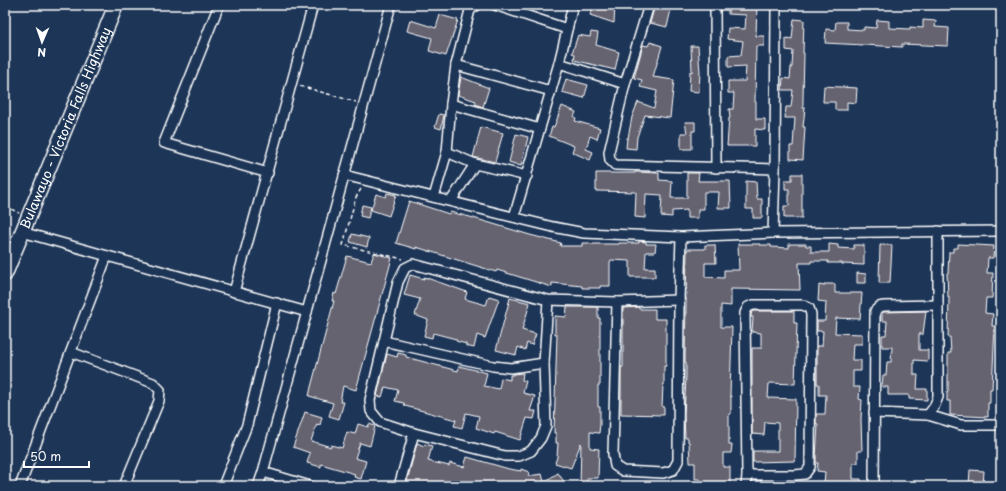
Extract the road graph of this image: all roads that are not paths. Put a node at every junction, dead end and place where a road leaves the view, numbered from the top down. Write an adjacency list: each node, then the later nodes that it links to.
1 (116, 5): 30 (highway, Bulawayo - Victoria Falls Highway)
2 (219, 5): 22 (street)
3 (314, 5): 22 (street)
4 (391, 5): 23 (street)
5 (478, 5): 13 (street)
6 (495, 5): 11 (street)
7 (573, 5): 11 (street)
8 (649, 5): 14 (street)
9 (716, 5): 20 (street)
10 (776, 5): 21 (street)
11 (567, 29): 12 (street)
12 (559, 63): 14 (street); 15 (street)
13 (456, 65): 15 (street); 16 (street)
14 (624, 84): 20 (street)
15 (551, 91): 17 (street)
16 (450, 104): 17 (street); 18 (street)
17 (540, 129): 24 (street)
18 (447, 152): 19 (street); 25 (street)
19 (475, 164): 24 (street); 26 (street)
20 (716, 168): 21 (street)
21 (775, 169): 31 (street)
22 (268, 173): 35 (street)
23 (344, 176): 25 (street); 41 (street)
24 (527, 176): 27 (street)
25 (434, 197): 26 (street)
26 (451, 201): 27 (street)
27 (514, 217): 32 (street)
28 (938, 231): 29 (street); 31 (street); 40 (street)
29 (1001, 231)
30 (22, 232): 33 (street); 34 (highway, Bulawayo - Victoria Falls Highway)
31 (773, 233): 32 (street)
32 (681, 237): 37 (street)
33 (107, 256): 35 (street); 43 (street)
34 (5, 274)
35 (234, 292): 39 (street)
36 (548, 300): 38 (street); 42 (street); 44 (street)
37 (679, 300): 38 (street); 38 (street)
38 (617, 302)
39 (277, 304): 41 (street); 53 (street)
40 (938, 305): 45 (street); 46 (street)
41 (307, 312): 49 (street)
42 (384, 341): 44 (street); 48 (street)
43 (71, 352): 51 (street); 52 (street)
44 (544, 363): 48 (street)
45 (874, 413): 46 (street); 58 (street)
46 (928, 415): 47 (street)
47 (1001, 425)
48 (414, 433): 56 (street)
49 (263, 472): 54 (street); 55 (street)
50 (747, 474): 50 (street); 57 (street)
51 (20, 486)
52 (124, 486)
53 (223, 486)
54 (258, 486)
55 (310, 486)
56 (399, 486)
57 (746, 486)
58 (874, 486)

